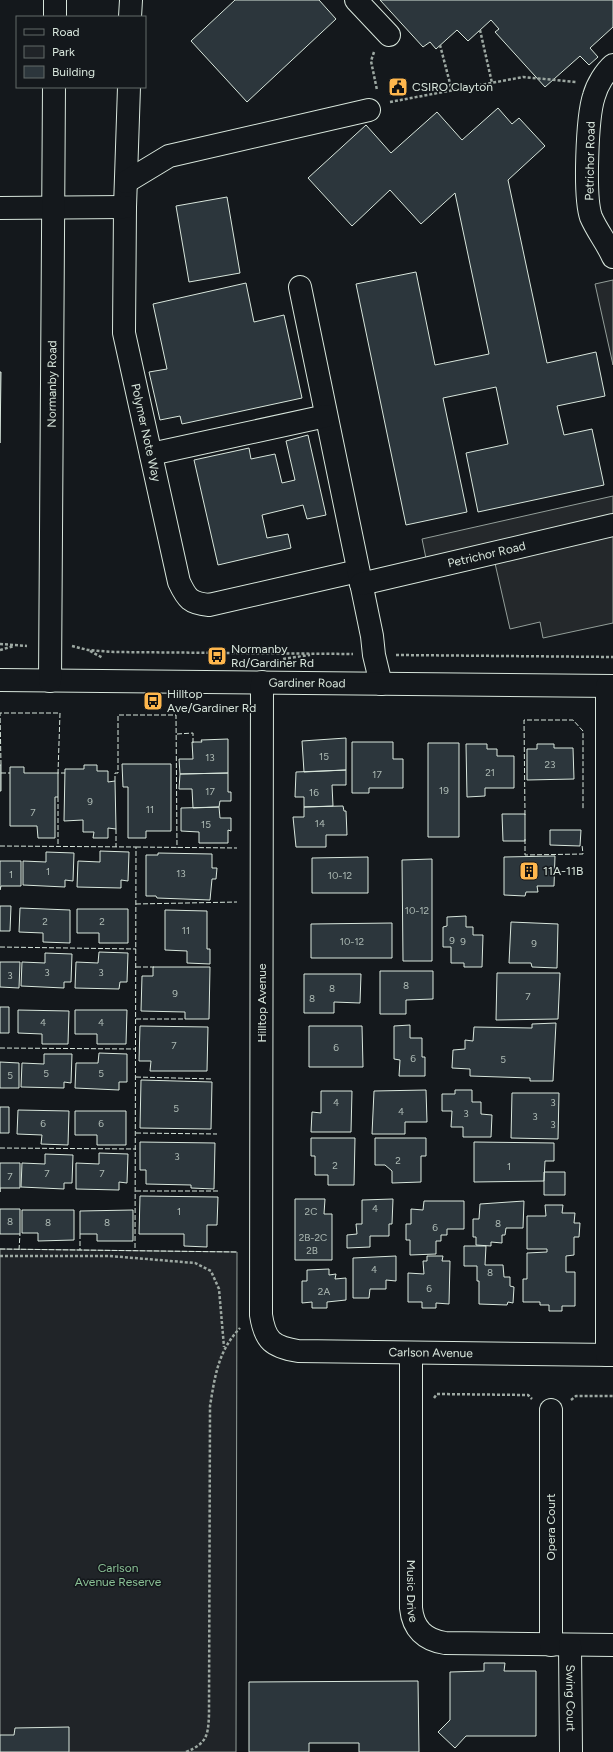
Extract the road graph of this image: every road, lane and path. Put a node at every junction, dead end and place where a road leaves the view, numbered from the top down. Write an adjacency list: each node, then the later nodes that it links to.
1 (55, 0): 4 (street)
2 (130, 0): 5 (street)
3 (356, 0): 7 (street)
4 (55, 16)
5 (130, 16)
6 (480, 30): 10 (path)
7 (388, 35): 15 (path)
8 (440, 45): 14 (path)
9 (613, 65): 11 (street, Petrichor Road)
10 (492, 83): 11 (path); 14 (path)
11 (600, 84): 20 (street, Petrichor Road)
12 (54, 88): 19 (street, Normanby Road)
13 (129, 88): 16 (street, Polymer Note Way)
14 (452, 90): 15 (path)
15 (375, 107): 16 (street)
16 (126, 182): 17 (street, Polymer Note Way)
17 (125, 207): 19 (street); 23 (street, Polymer Note Way)
18 (0, 208): 19 (street)
19 (52, 208): 32 (street, Normanby Road)
20 (613, 257)
21 (300, 287): 22 (street)
22 (326, 416): 23 (street); 25 (street)
23 (151, 454): 25 (street, Polymer Note Way)
24 (613, 525): 25 (street, Petrichor Road)
25 (359, 578): 29 (street)
26 (0, 644): 27 (path)
27 (0, 650)
28 (88, 650): 29 (path)
29 (374, 655): 30 (path); 34 (street)
30 (613, 657)
31 (0, 680): 32 (street, Gardiner Road)
32 (50, 681): 33 (street, Gardiner Road)
33 (262, 682): 34 (street, Gardiner Road); 37 (street, Hilltop Avenue)
34 (381, 684): 35 (street, Gardiner Road)
35 (610, 686): 40 (street)
36 (0, 1256): 38 (path)
37 (262, 1323): 38 (path); 39 (street, Carlson Avenue)
38 (224, 1347): 46 (path)
39 (410, 1353): 40 (street, Carlson Avenue); 44 (street, Music Drive)
40 (610, 1355)
41 (613, 1396): 43 (path)
42 (434, 1399): 43 (path)
43 (551, 1410): 44 (street, Opera Court)
44 (560, 1645): 45 (street, Music Drive); 47 (street, Swing Court)
45 (613, 1645)
46 (186, 1752)
47 (571, 1752)

